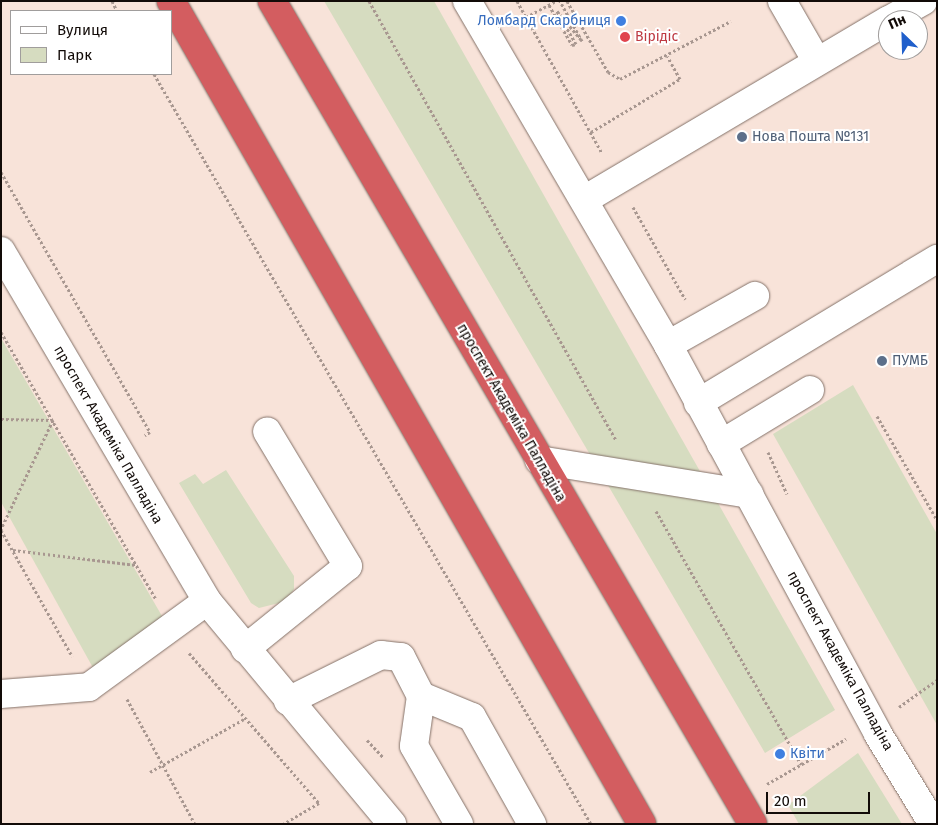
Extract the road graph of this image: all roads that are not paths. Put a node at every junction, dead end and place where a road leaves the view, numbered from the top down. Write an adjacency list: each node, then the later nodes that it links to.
1 (171, 1): 28 (highway)
2 (272, 1): 18 (highway, проспект Академіка Палладіна)
3 (467, 1): 9 (street, проспект Академіка Палладіна)
4 (782, 1): 8 (street)
5 (923, 1): 6 (street)
6 (906, 10)
7 (878, 26): 8 (street)
8 (816, 60): 9 (street)
9 (584, 200): 13 (street, проспект Академіка Палладіна)
10 (1, 251): 20 (street, проспект Академіка Палладіна)
11 (937, 259): 15 (street)
12 (755, 296): 13 (street)
13 (668, 345): 15 (street, проспект Академіка Палладіна)
14 (810, 390): 17 (street)
15 (698, 403): 17 (street, проспект Академіка Палладіна)
16 (267, 431): 21 (street)
17 (721, 444): 19 (street, проспект Академіка Палладіна)
18 (539, 460): 19 (street); 29 (highway, проспект Академіка Палладіна)
19 (749, 494): 30 (street, проспект Академіка Палладіна)
20 (207, 601): 21 (street, проспект Академіка Палладіна); 22 (street)
21 (244, 649): 24 (street, проспект Академіка Палладіна)
22 (1, 694)
23 (421, 696): 24 (street); 26 (street); 27 (street)
24 (288, 701): 25 (street, проспект Академіка Палладіна)
25 (392, 824)
26 (459, 824)
27 (532, 824)
28 (642, 824)
29 (752, 824)
30 (934, 824)

